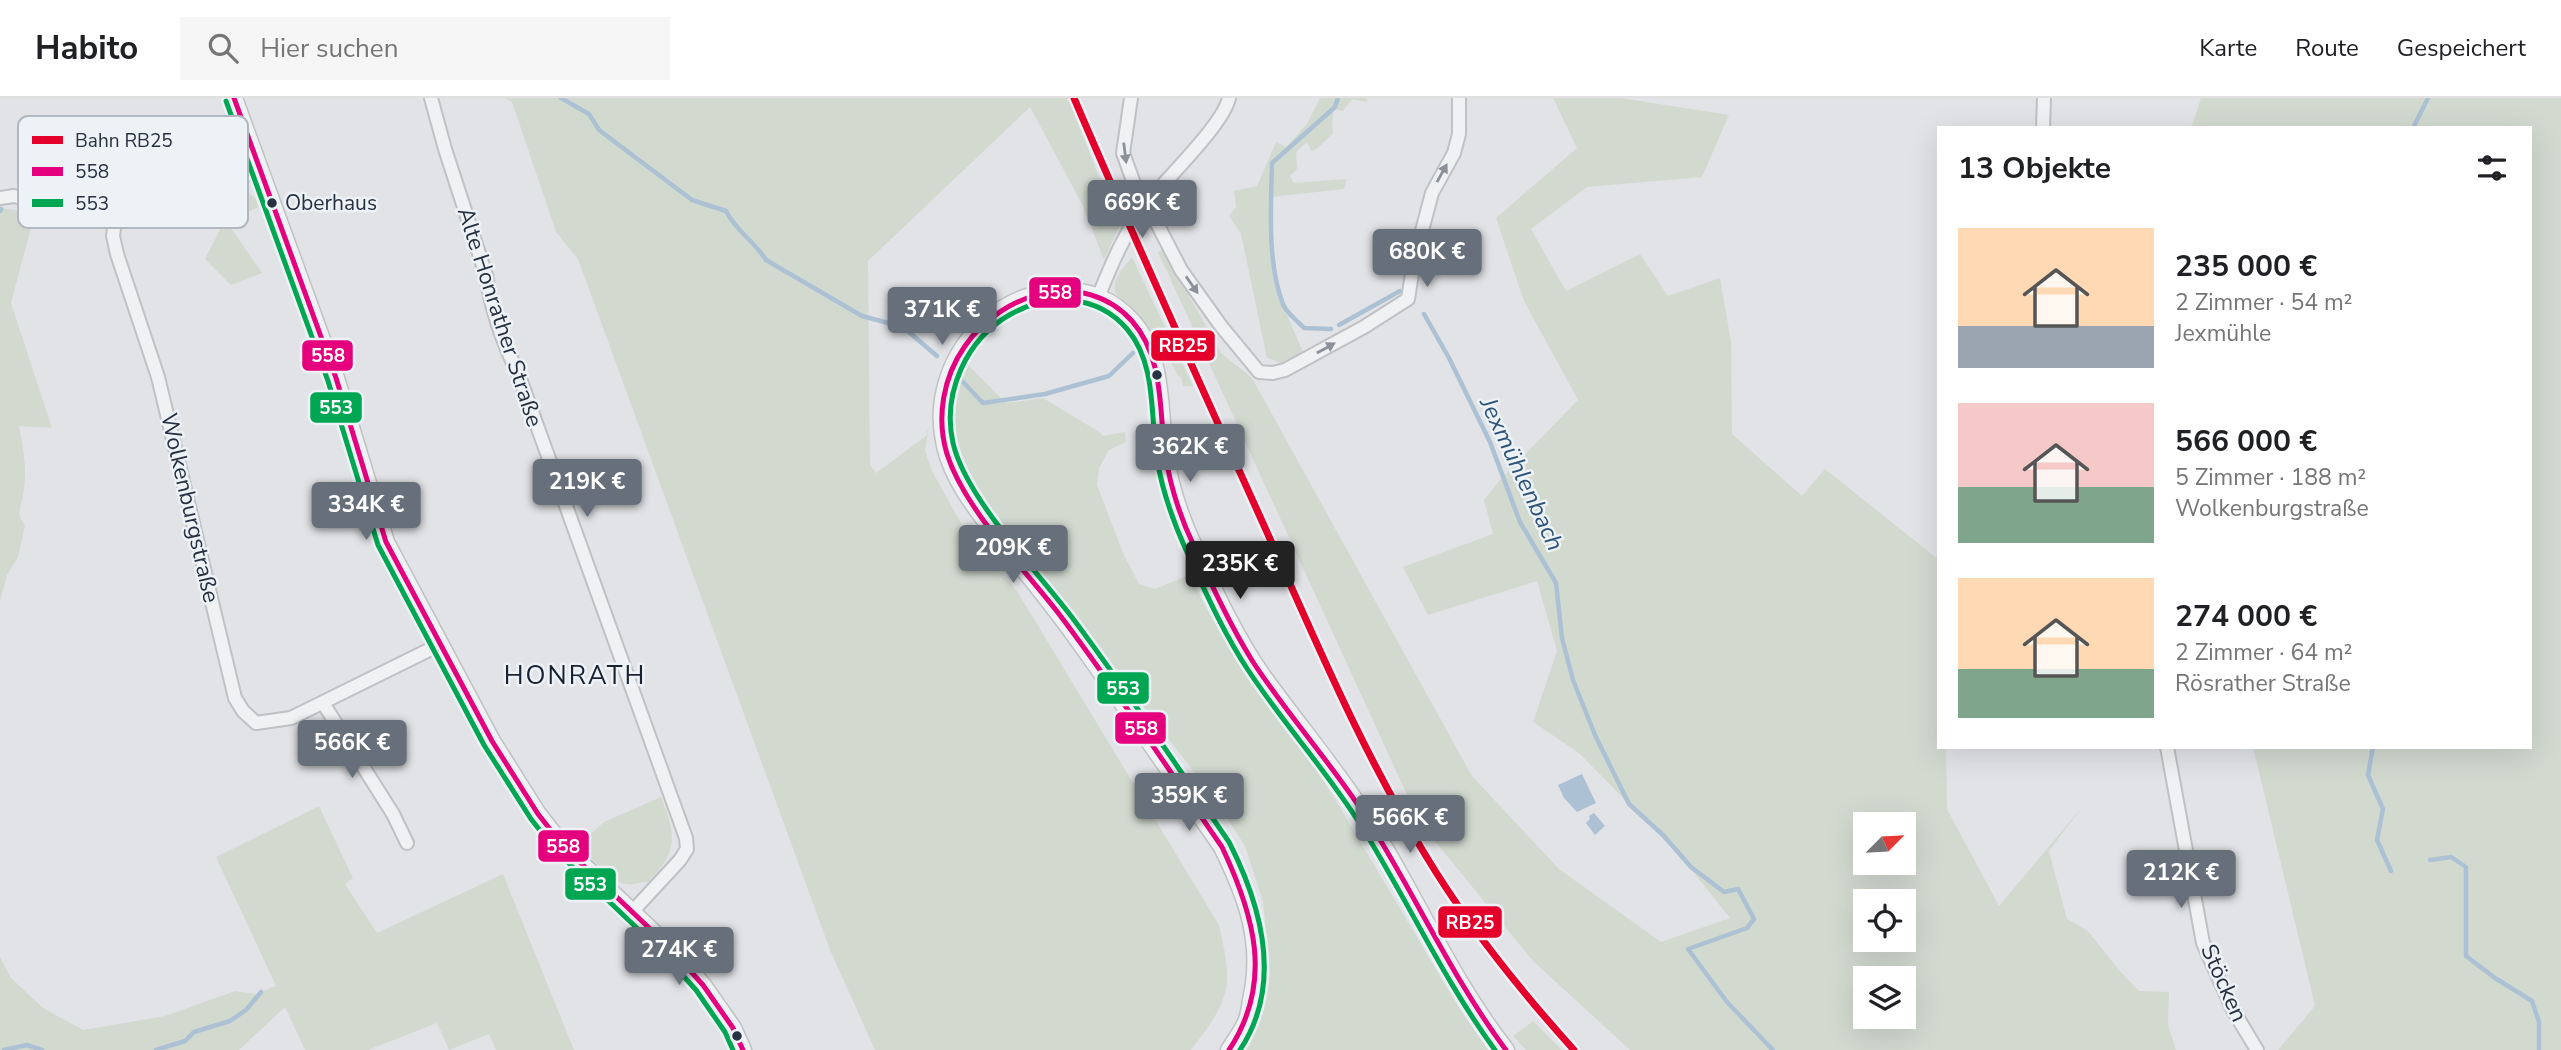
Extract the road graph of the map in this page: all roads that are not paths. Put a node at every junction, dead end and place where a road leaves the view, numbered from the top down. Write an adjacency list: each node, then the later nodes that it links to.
1 (234, 98): 7 (street)
2 (431, 98): 21 (street, Alte Honrather Straße)
3 (1130, 98): 14 (street, one-way to 14)
4 (1229, 98): 14 (street)
5 (1458, 98): 14 (street, one-way to 5)
6 (2044, 98): 8 (street)
7 (241, 116)
8 (2043, 126)
9 (248, 136): 10 (street)
10 (260, 169): 11 (street); 17 (street)
11 (248, 174)
12 (18, 197): 13 (street)
13 (0, 198)
14 (1147, 204): 16 (street)
15 (114, 228): 18 (street, Wolkenburgstraße)
16 (1098, 295): 23 (street); 24 (street)
17 (441, 644): 18 (street, Wolkenburgstraße); 21 (street)
18 (323, 703): 20 (street)
19 (2167, 749): 25 (street, Stöcken)
20 (407, 844)
21 (631, 913): 22 (street)
22 (743, 1050)
23 (1229, 1050)
24 (1506, 1050)
25 (2257, 1050)

